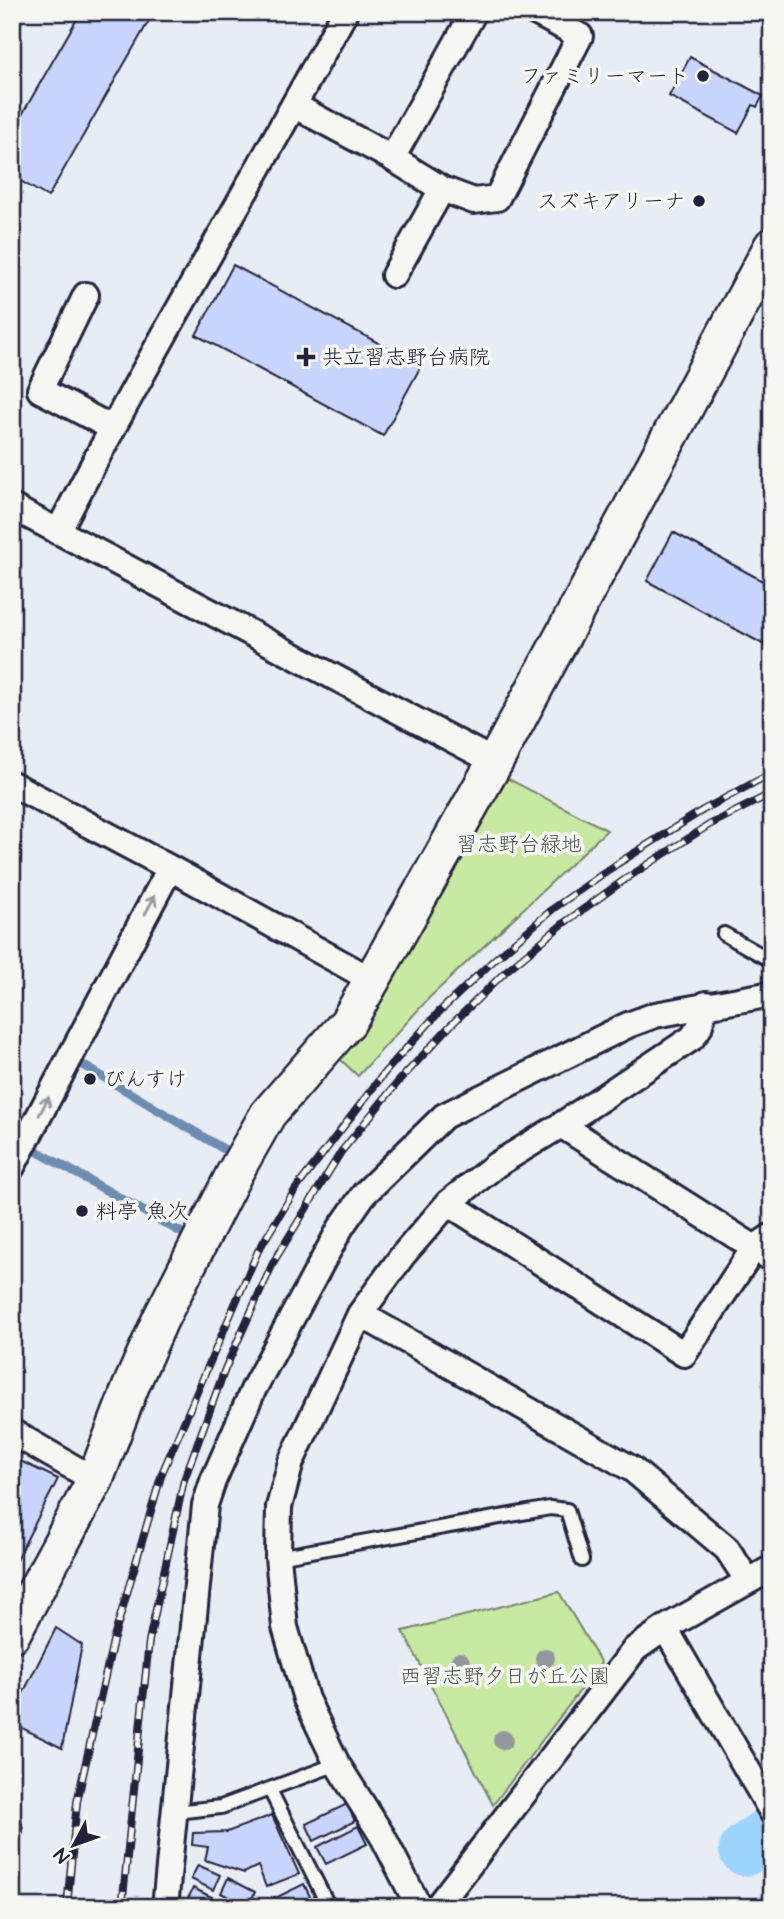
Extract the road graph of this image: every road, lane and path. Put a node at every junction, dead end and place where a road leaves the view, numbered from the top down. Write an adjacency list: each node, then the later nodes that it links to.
1 (345, 12): 4 (street)
2 (474, 12): 5 (street)
3 (535, 12): 6 (street)
4 (295, 106): 5 (street); 10 (street)
5 (392, 158): 6 (street)
6 (442, 189): 8 (street)
7 (772, 246): 13 (street)
8 (394, 275)
9 (86, 295): 10 (street)
10 (111, 428): 12 (street)
11 (12, 508): 12 (street)
12 (58, 532): 13 (street)
13 (495, 762): 18 (street)
14 (12, 784): 15 (street)
15 (170, 868): 18 (street); 22 (street, one-way to 15)
16 (724, 934): 17 (lane)
17 (772, 961)
18 (372, 980): 27 (street)
19 (772, 994): 20 (street)
20 (706, 1004): 21 (street); 36 (street)
21 (561, 1125): 23 (street); 24 (street)
22 (12, 1167)
23 (448, 1203): 24 (street); 25 (street)
24 (766, 1248)
25 (360, 1314): 28 (street); 31 (street)
26 (12, 1432): 27 (street)
27 (95, 1480): 33 (street)
28 (278, 1557): 29 (lane); 34 (street)
29 (582, 1560)
30 (772, 1568): 31 (street)
31 (748, 1581): 32 (street)
32 (665, 1628): 37 (street); 43 (street)
33 (12, 1634)
34 (337, 1764): 35 (lane); 42 (street)
35 (270, 1790): 36 (lane); 41 (lane)
36 (175, 1812): 40 (street)
37 (772, 1812)
38 (12, 1814): 39 (lane)
39 (12, 1837)
40 (165, 1907)
41 (330, 1907)
42 (419, 1907)
43 (437, 1907)

